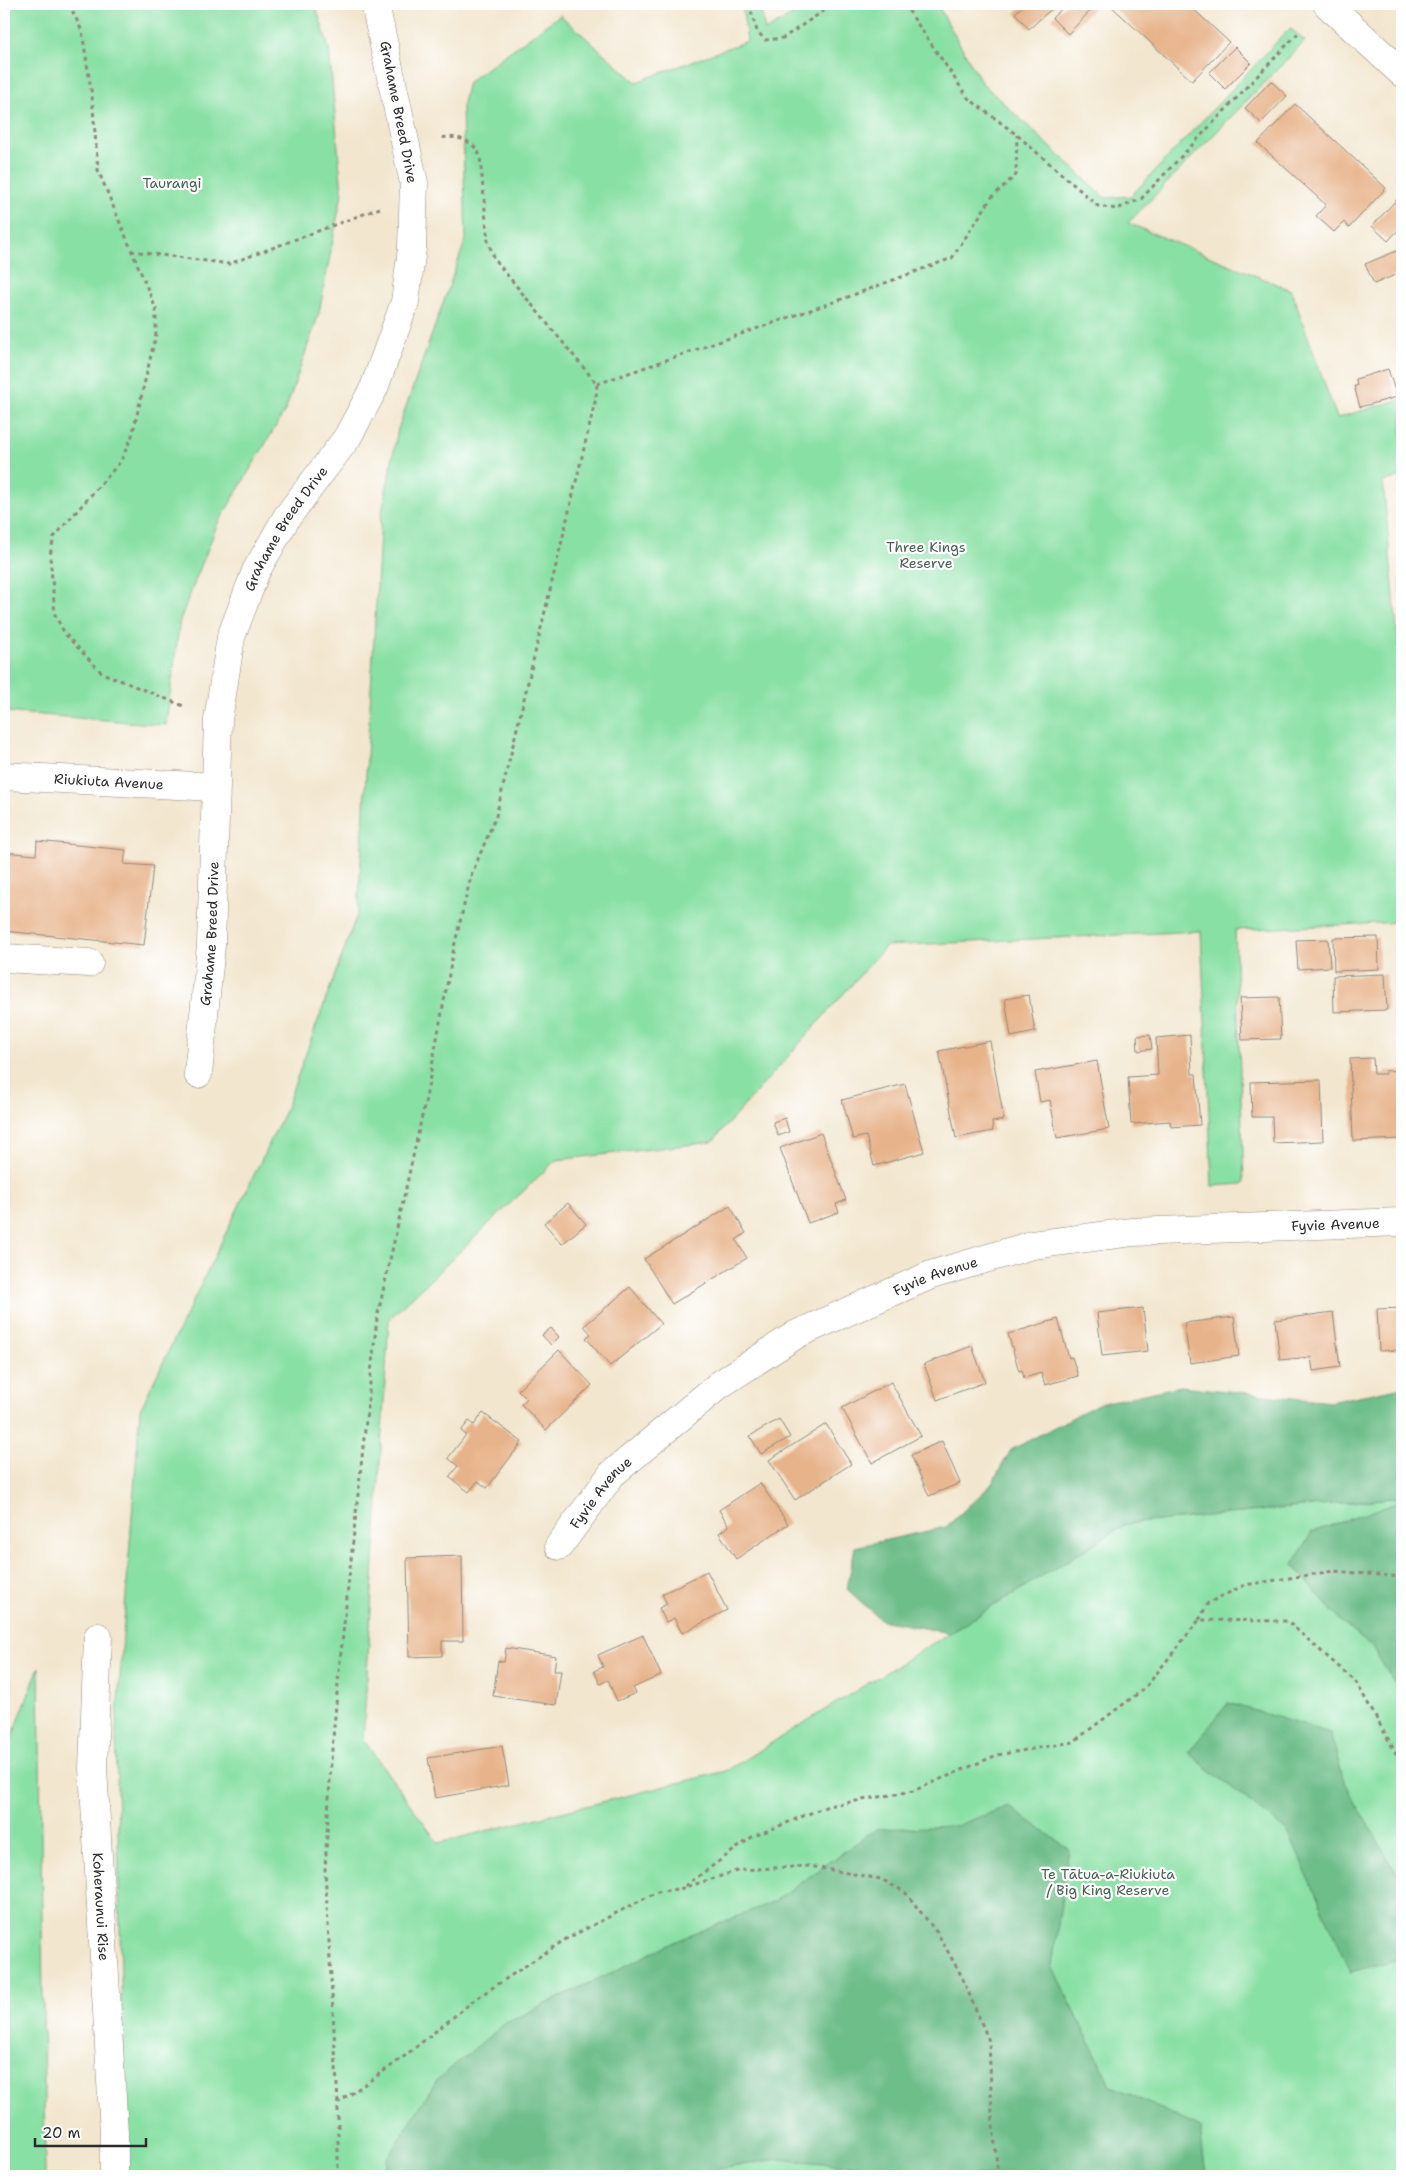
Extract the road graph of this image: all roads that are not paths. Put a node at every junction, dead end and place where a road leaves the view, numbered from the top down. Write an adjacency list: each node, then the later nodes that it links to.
1 (375, 4): 5 (street, Grahame Breed Drive)
2 (1327, 4): 3 (street)
3 (1402, 73)
4 (4, 776): 5 (street, Riukiuta Avenue)
5 (215, 787): 8 (street, Grahame Breed Drive)
6 (4, 958): 7 (street)
7 (90, 963)
8 (198, 1074)
9 (1402, 1222): 10 (street, Fyvie Avenue)
10 (559, 1546)
11 (98, 1637): 12 (street, Koheraunui Rise)
12 (114, 2176)

